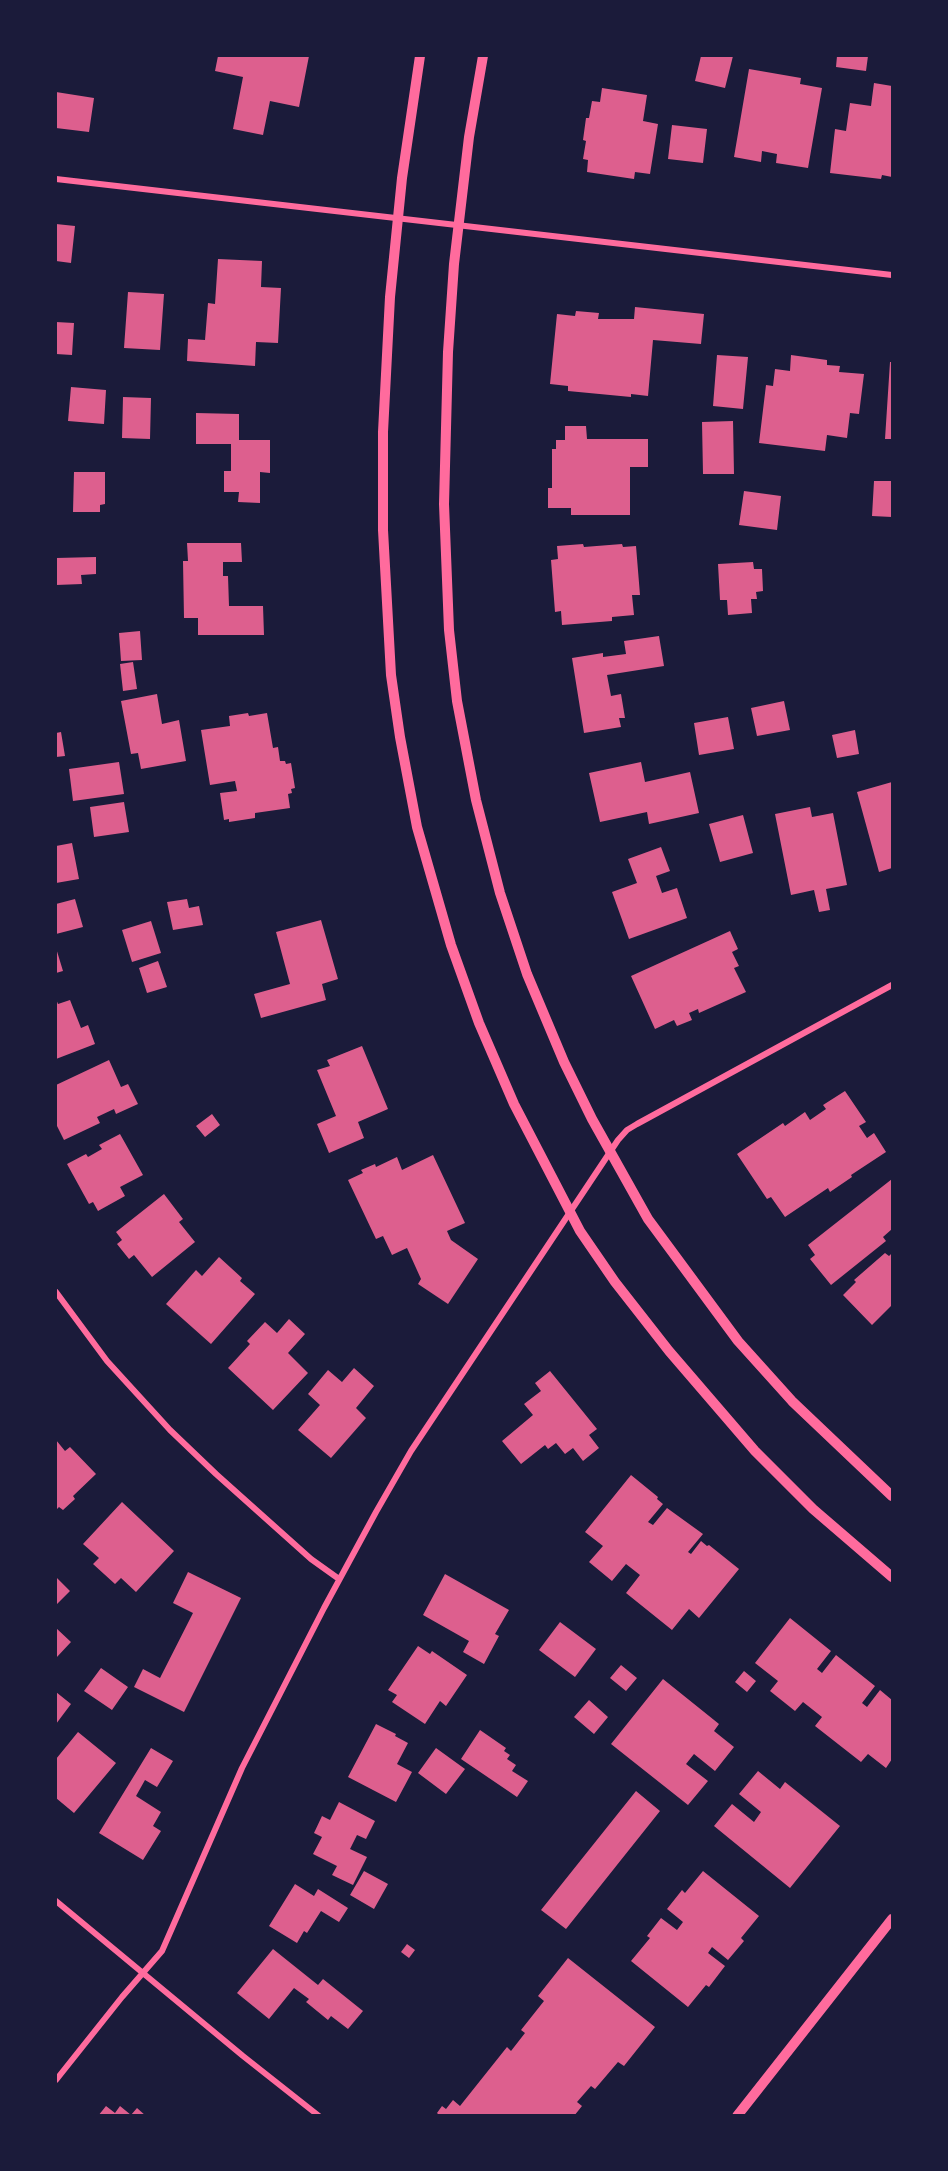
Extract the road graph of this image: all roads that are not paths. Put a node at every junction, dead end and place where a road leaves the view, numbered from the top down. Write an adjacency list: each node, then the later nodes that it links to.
1 (420, 56): 4 (street)
2 (483, 56): 5 (street)
3 (56, 179): 4 (street)
4 (398, 218): 5 (street); 9 (street)
5 (458, 224): 6 (street); 8 (street)
6 (892, 275)
7 (892, 985): 8 (street)
8 (610, 1151): 9 (street); 11 (street)
9 (570, 1211): 12 (street); 13 (street)
10 (56, 1292): 13 (street)
11 (892, 1496)
12 (892, 1577)
13 (339, 1579): 16 (street)
14 (56, 1901): 16 (street)
15 (892, 1919): 19 (street)
16 (142, 1973): 17 (street); 18 (street)
17 (56, 2080)
18 (319, 2115)
19 (737, 2115)

